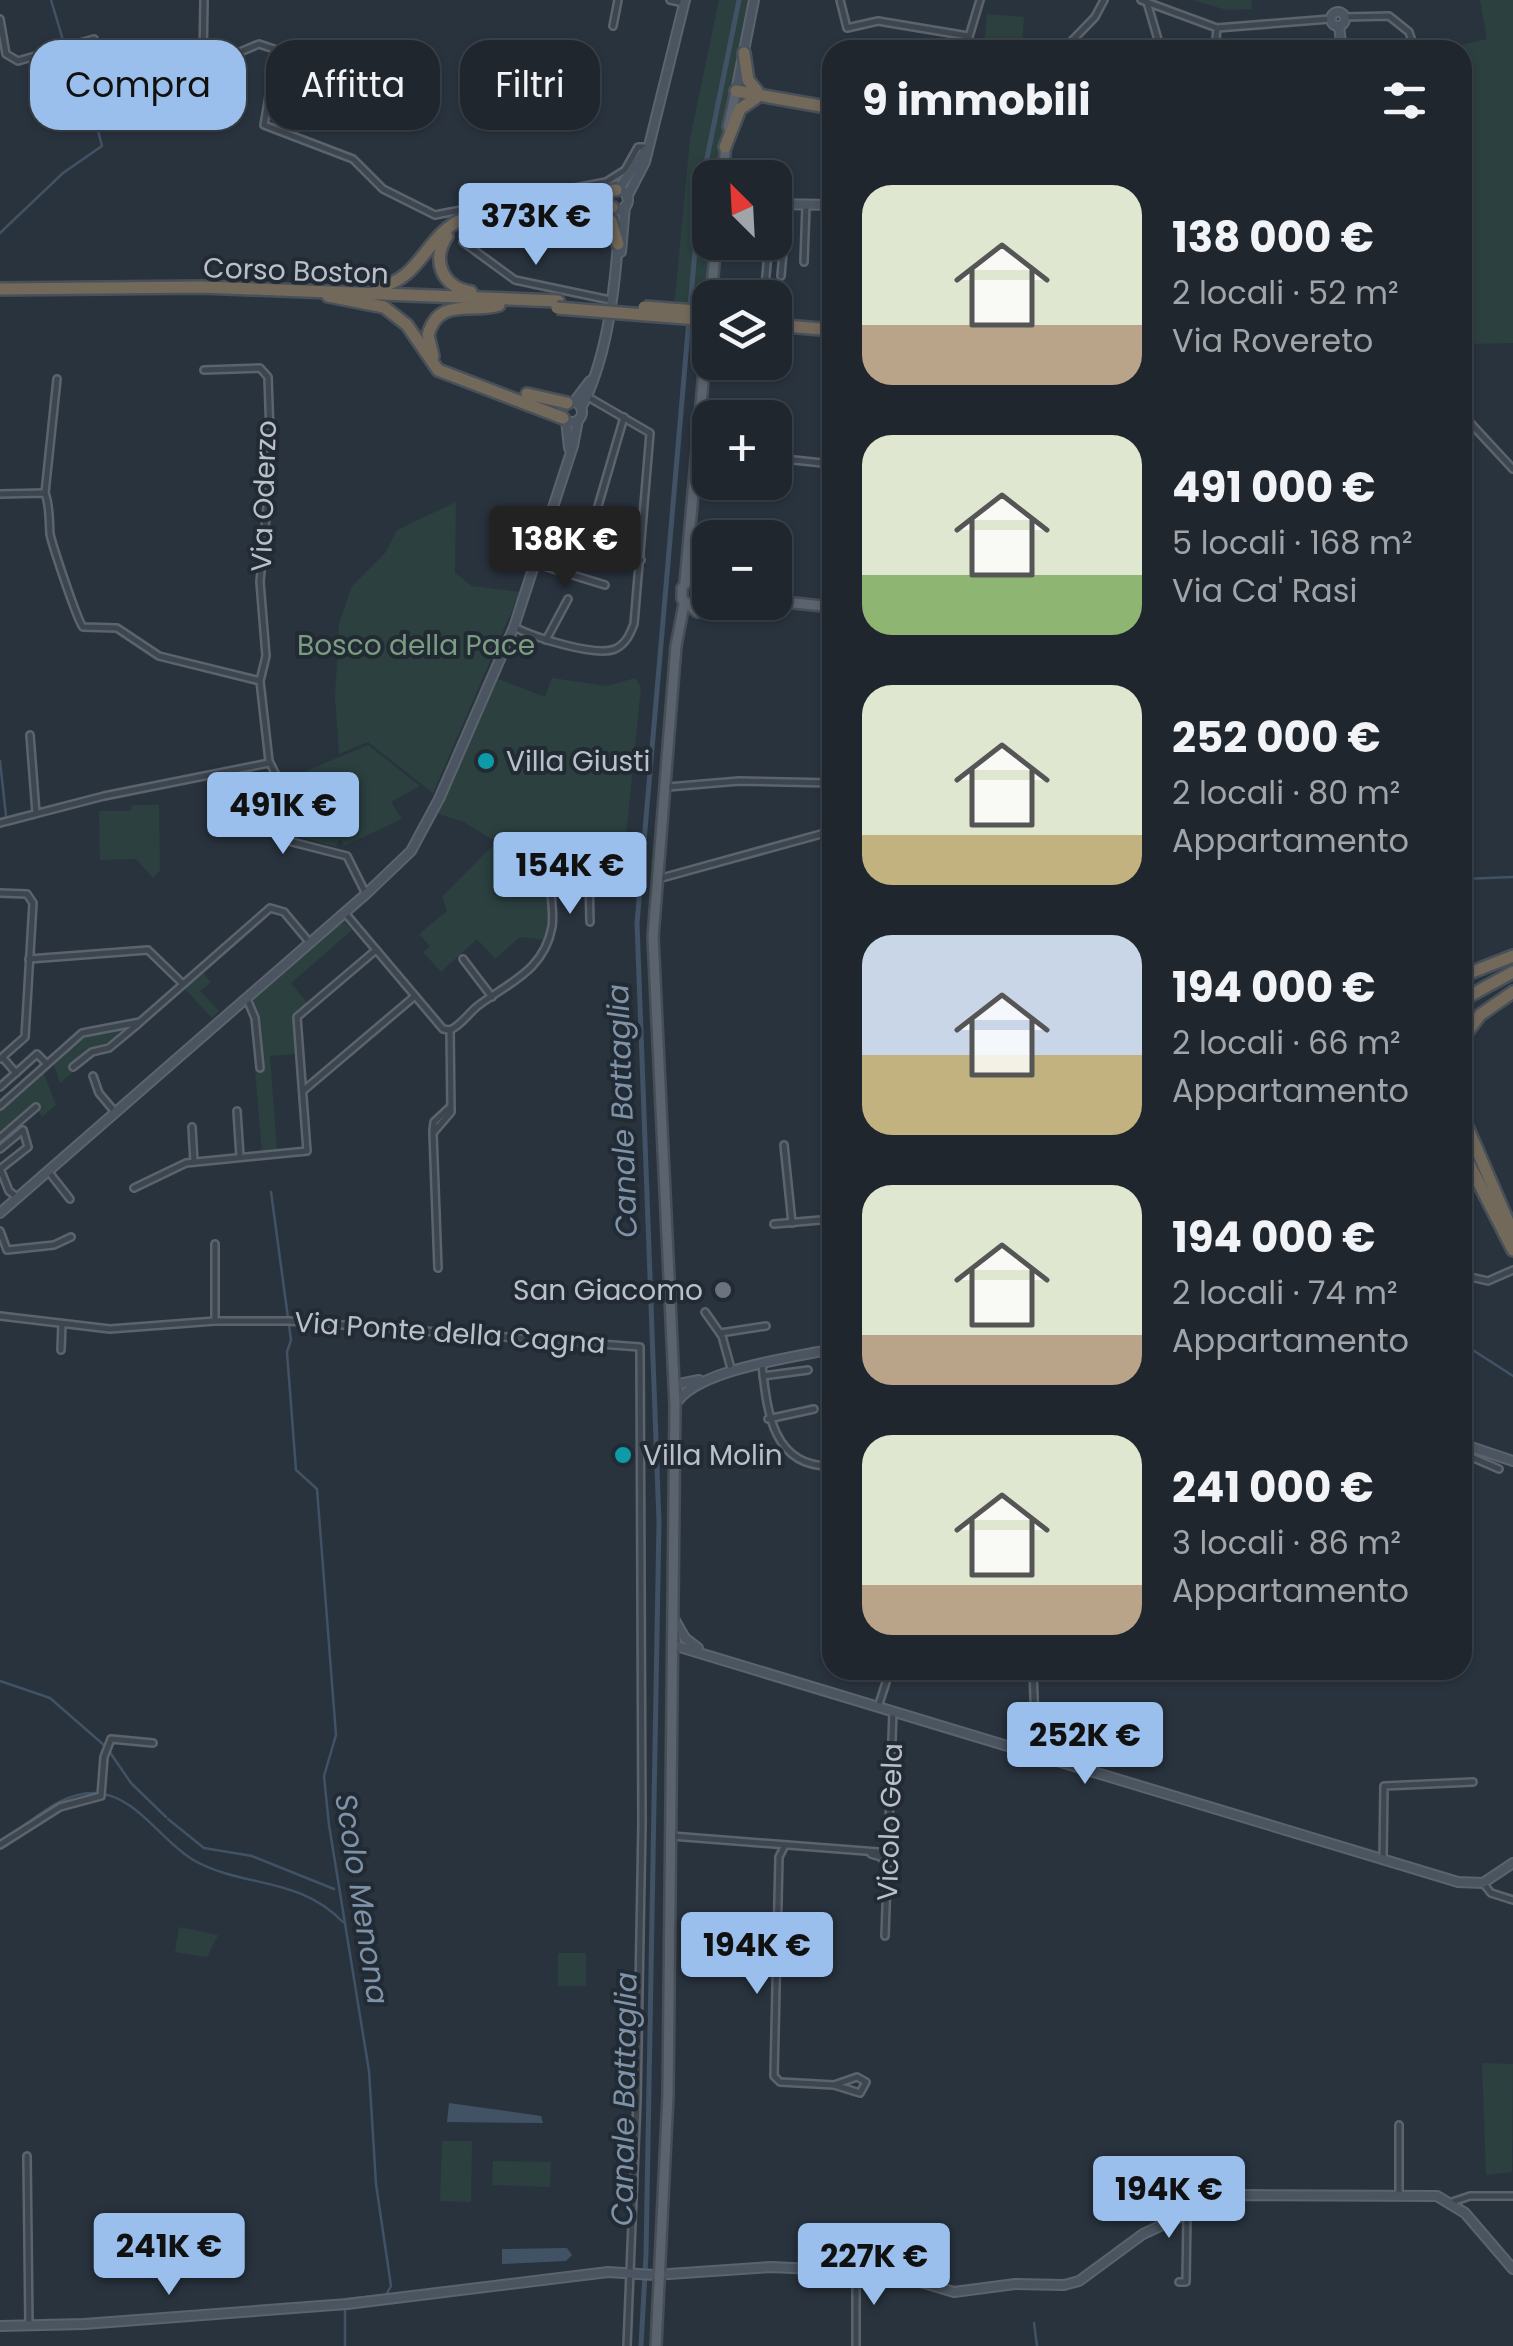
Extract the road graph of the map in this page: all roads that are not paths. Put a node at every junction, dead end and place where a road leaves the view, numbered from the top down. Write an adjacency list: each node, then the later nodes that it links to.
1 (204, 0): 29 (street)
2 (618, 0): 14 (street)
3 (670, 0): 10 (street)
4 (754, 0): 25 (street)
5 (840, 0): 17 (street)
6 (980, 0): 17 (street)
7 (1104, 0): 20 (street)
8 (1336, 0): 11 (street)
9 (1144, 1): 16 (street); 21 (street)
10 (684, 2): 29 (street)
11 (1341, 14): 13 (street); 15 (street); 24 (street)
12 (0, 19): 18 (street)
13 (1330, 19): 15 (street); 16 (street)
14 (613, 26)
15 (1339, 26): 23 (street)
16 (1218, 28): 22 (street)
17 (968, 36): 19 (street)
18 (94, 38)
19 (967, 40)
20 (1071, 40)
21 (1158, 40)
22 (1216, 40)
23 (1341, 40)
24 (1413, 40)
25 (744, 53): 26 (street); 27 (highway)
26 (736, 91): 27 (highway); 30 (main road)
27 (756, 94): 28 (highway); 30 (highway)
28 (822, 106)
29 (647, 147): 32 (street)
30 (726, 147): 31 (main road)
31 (724, 160)
32 (619, 200): 34 (highway); 38 (street); 41 (street); 44 (highway)
33 (792, 204): 35 (street)
34 (584, 205): 38 (highway); 45 (highway)
35 (806, 205): 36 (street); 40 (street)
36 (822, 205)
37 (462, 242): 46 (street)
38 (618, 244): 41 (street)
39 (783, 260): 42 (street)
40 (804, 262)
41 (616, 266): 46 (street)
42 (782, 276)
43 (0, 292): 44 (highway, Corso Boston)
44 (328, 293): 45 (highway, Corso Boston); 47 (highway, Corso Boston); 59 (highway)
45 (520, 299): 48 (highway, Corso Boston)
46 (610, 300): 54 (street)
47 (499, 305): 48 (highway, Corso Boston); 57 (highway)
48 (557, 305): 49 (highway, Corso Boston, bridge); 50 (highway, Corso Boston, bridge)
49 (692, 311)
50 (692, 318)
51 (792, 323): 52 (highway)
52 (822, 326)
53 (204, 370): 85 (street, Via Oderzo)
54 (594, 378): 56 (street); 57 (street)
55 (57, 379): 66 (street)
56 (588, 396): 57 (street); 58 (street)
57 (574, 404): 59 (street); 60 (street)
58 (624, 417): 71 (street); 71 (street)
59 (565, 419): 60 (street); 62 (street)
60 (578, 420): 62 (street)
61 (1472, 425): 65 (street)
62 (570, 453): 72 (street)
63 (792, 460): 64 (street)
64 (822, 463)
65 (1513, 469)
66 (45, 493): 67 (street); 85 (street)
67 (0, 494)
68 (692, 496): 69 (main road)
69 (688, 543): 70 (main road); 74 (main road)
70 (692, 557)
71 (641, 560): 83 (street)
72 (537, 564): 75 (street); 82 (street)
73 (692, 578): 74 (main road)
74 (685, 582): 78 (main road)
75 (604, 585)
76 (568, 599): 83 (street)
77 (792, 603): 79 (main road)
78 (684, 604): 80 (main road); 84 (main road)
79 (822, 607)
80 (692, 609)
81 (692, 618): 84 (main road)
82 (514, 627): 83 (street); 95 (street)
83 (546, 640)
84 (676, 660): 89 (main road)
85 (260, 681): 87 (street, Via Oderzo)
86 (30, 735): 90 (street)
87 (270, 763): 90 (street); 95 (street, Via Oderzo)
88 (822, 782): 89 (street)
89 (668, 787): 93 (main road)
90 (36, 814): 91 (street)
91 (0, 823)
92 (822, 835): 93 (street)
93 (658, 879): 163 (main road)
94 (0, 893): 101 (street)
95 (366, 894): 96 (street)
96 (345, 912): 98 (street); 99 (street)
97 (590, 922): 109 (street)
98 (310, 943): 105 (street); 107 (street)
99 (376, 950): 108 (street); 121 (street)
100 (1513, 956): 103 (highway)
101 (30, 959): 105 (street); 114 (street)
102 (463, 959): 109 (street)
103 (1472, 972)
104 (1513, 974): 110 (highway)
105 (182, 984): 111 (street)
106 (1513, 992): 112 (highway)
107 (245, 996): 117 (street); 125 (street)
108 (415, 996): 113 (street); 121 (street)
109 (492, 997): 113 (street)
110 (1472, 997)
111 (140, 1022): 115 (street); 116 (street)
112 (1472, 1025)
113 (450, 1030): 151 (street)
114 (2, 1059): 118 (street)
115 (47, 1064): 118 (street); 122 (street)
116 (73, 1067)
117 (260, 1068)
118 (16, 1073): 120 (street)
119 (93, 1076): 125 (street)
120 (0, 1087)
121 (304, 1090): 134 (street)
122 (2, 1102)
123 (36, 1108): 126 (street)
124 (237, 1111): 134 (street)
125 (115, 1112): 138 (street)
126 (20, 1121): 128 (street); 129 (street)
127 (192, 1127): 135 (street)
128 (23, 1130): 132 (street); 136 (street)
129 (0, 1138)
130 (1472, 1138): 147 (highway)
131 (784, 1145): 144 (street)
132 (0, 1150)
133 (1472, 1154): 147 (highway)
134 (240, 1157): 135 (street)
135 (194, 1162): 139 (street)
136 (0, 1168): 141 (street)
137 (1472, 1170): 150 (highway)
138 (48, 1171): 140 (street); 141 (street)
139 (134, 1188)
140 (70, 1198)
141 (15, 1200): 142 (street)
142 (0, 1213)
143 (822, 1220): 144 (street)
144 (792, 1222): 145 (street)
145 (774, 1224)
146 (0, 1231): 148 (street)
147 (1513, 1234)
148 (71, 1238)
149 (215, 1244): 156 (street)
150 (1513, 1250)
151 (438, 1268)
152 (1509, 1272): 153 (street)
153 (1472, 1279)
154 (705, 1312): 159 (street)
155 (0, 1316): 157 (street, Via Ponte della Cagna)
156 (215, 1321): 157 (street, Via Ponte della Cagna); 208 (street, Via Ponte della Cagna)
157 (62, 1324): 160 (street)
158 (766, 1326): 159 (street)
159 (720, 1334): 165 (street)
160 (61, 1350)
161 (822, 1351): 162 (street)
162 (762, 1365): 165 (street); 166 (street)
163 (674, 1370): 167 (street); 168 (main road)
164 (808, 1370): 166 (street)
165 (732, 1372): 167 (street)
166 (763, 1376): 171 (street)
167 (689, 1384): 168 (street); 169 (street)
168 (674, 1387): 169 (main road)
169 (674, 1404): 177 (main road)
170 (814, 1409): 171 (street)
171 (768, 1418): 175 (street)
172 (1472, 1447): 174 (street)
173 (1472, 1457): 176 (street)
174 (1513, 1461)
175 (822, 1465)
176 (1499, 1469)
177 (673, 1616): 178 (street); 179 (main road)
178 (685, 1638): 179 (street); 180 (street)
179 (673, 1641): 180 (street); 188 (main road)
180 (706, 1652): 183 (street)
181 (887, 1680): 183 (street)
182 (1033, 1680): 186 (street)
183 (879, 1704): 184 (street)
184 (894, 1708): 186 (street); 192 (street, Vicolo Gela)
185 (152, 1743): 189 (street)
186 (1036, 1752): 193 (street)
187 (1473, 1782): 193 (street)
188 (672, 1836): 190 (street); 209 (main road)
189 (0, 1845)
190 (784, 1848): 191 (street); 199 (street)
191 (864, 1851): 192 (street); 195 (street)
192 (891, 1853): 195 (street, Vicolo Gela)
193 (1384, 1859): 196 (street)
194 (1513, 1863): 196 (street)
195 (889, 1872): 198 (street, Vicolo Gela)
196 (1483, 1882): 197 (street)
197 (1513, 1900)
198 (885, 1936)
199 (834, 2084): 199 (street)
200 (1399, 2125): 202 (street)
201 (27, 2156): 212 (street)
202 (1399, 2195): 204 (street); 205 (street)
203 (1513, 2196): 204 (street)
204 (1452, 2202): 206 (street)
205 (1187, 2214): 207 (street); 210 (street)
206 (1513, 2269)
207 (856, 2270): 209 (street); 213 (street)
208 (631, 2274): 209 (street); 212 (street); 214 (street)
209 (657, 2275): 215 (main road)
210 (1179, 2282)
211 (0, 2326): 212 (street)
212 (29, 2326)
213 (856, 2344)
214 (627, 2346)
215 (656, 2346)

